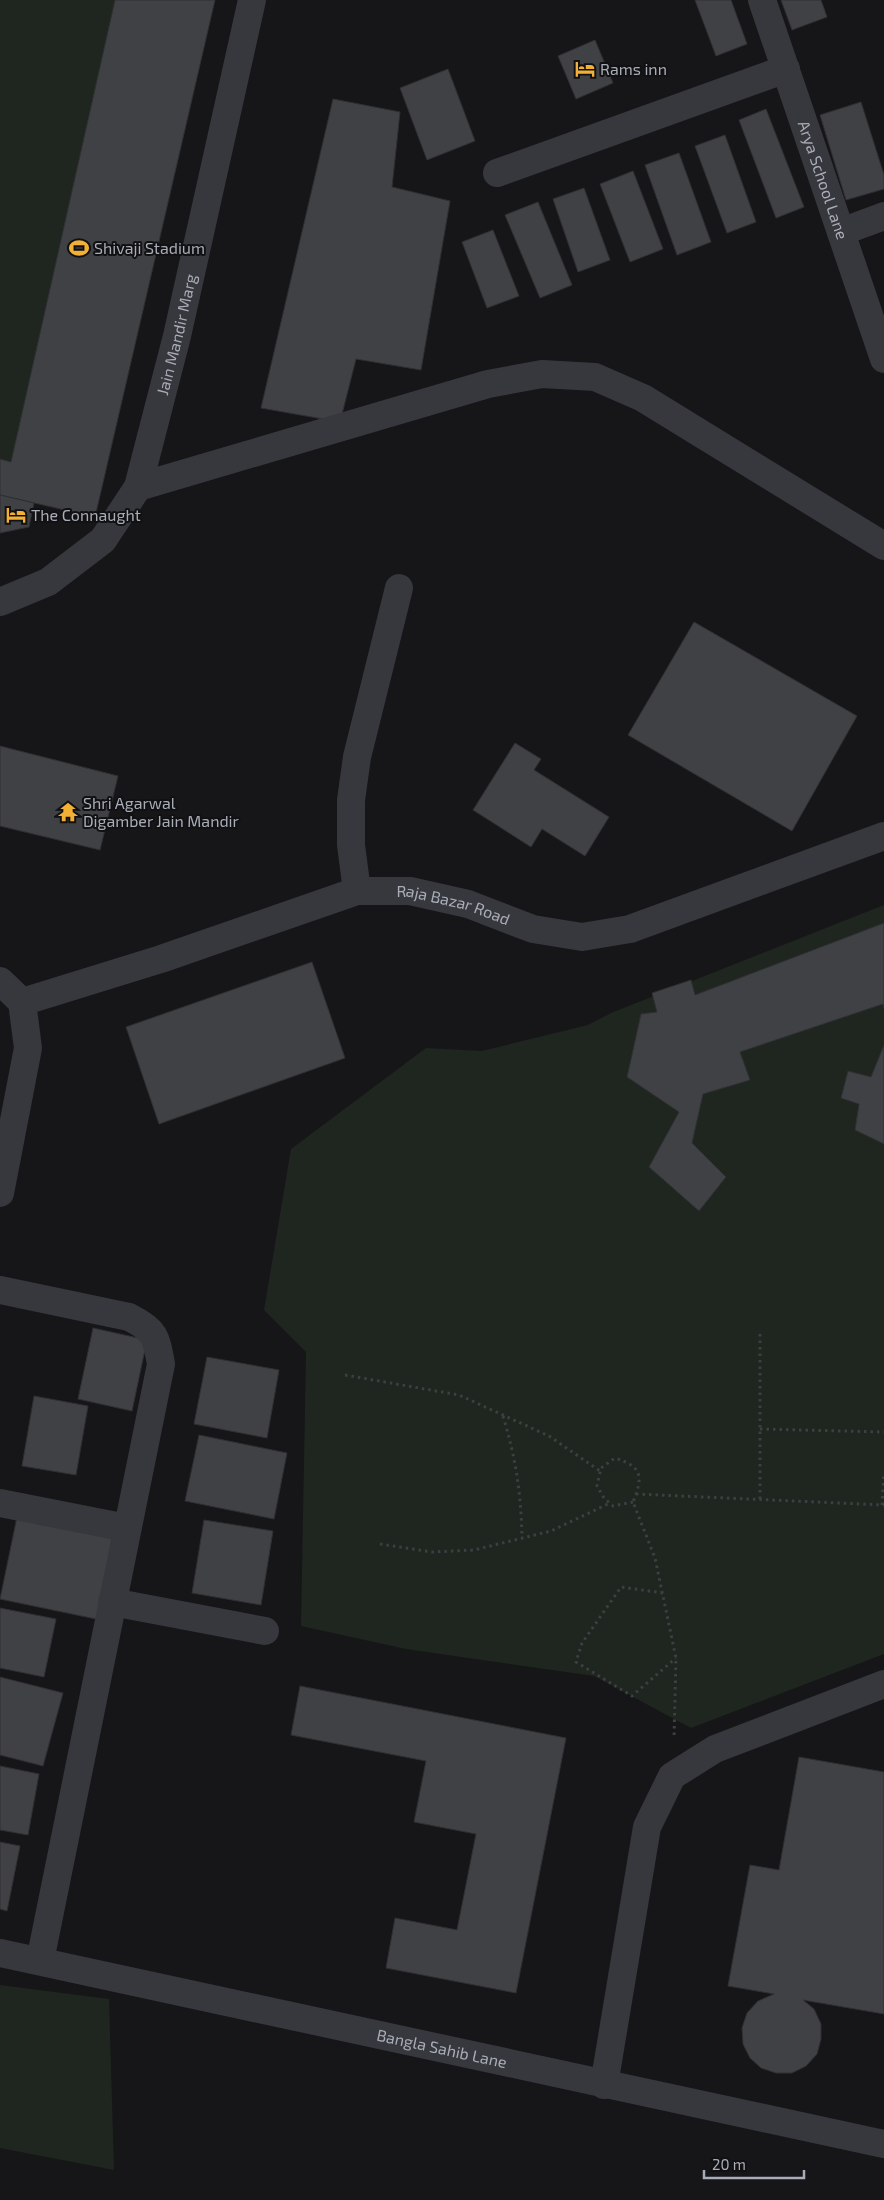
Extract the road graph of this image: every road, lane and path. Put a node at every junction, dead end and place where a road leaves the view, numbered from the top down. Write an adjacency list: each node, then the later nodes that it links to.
1 (252, 0): 8 (street, Jain Mandir Marg)
2 (762, 0): 3 (street, Arya School Lane)
3 (786, 69): 4 (street); 6 (street, Arya School Lane)
4 (497, 173)
5 (884, 216): 6 (street)
6 (841, 232): 7 (street, Arya School Lane)
7 (884, 358)
8 (138, 487): 9 (street); 11 (street, Jain Mandir Marg)
9 (884, 546)
10 (399, 588): 13 (street)
11 (0, 602)
12 (884, 836): 13 (street, Raja Bazar Road)
13 (357, 891): 15 (street, Raja Bazar Road)
14 (0, 981): 15 (street)
15 (22, 1002): 16 (street)
16 (0, 1193)
17 (0, 1290): 31 (street)
18 (760, 1332): 21 (path)
19 (345, 1375): 20 (path)
20 (503, 1415): 23 (path); 32 (path)
21 (760, 1429): 22 (path); 26 (path)
22 (884, 1432)
23 (600, 1471): 25 (path); 29 (path)
24 (884, 1473): 30 (path)
25 (636, 1494): 26 (path); 27 (path)
26 (760, 1500): 30 (path)
27 (633, 1502): 29 (path); 34 (path)
28 (0, 1503): 31 (street)
29 (610, 1503): 32 (path)
30 (883, 1505)
31 (127, 1528): 35 (street)
32 (522, 1538): 33 (path)
33 (380, 1544)
34 (662, 1594): 37 (path); 37 (path)
35 (112, 1602): 36 (street); 41 (street)
36 (265, 1631)
37 (676, 1658): 39 (path)
38 (884, 1684): 39 (street)
39 (672, 1776): 42 (street)
40 (0, 1953): 41 (street, Bangla Sahib Lane)
41 (40, 1961): 42 (street, Bangla Sahib Lane)
42 (604, 2085): 43 (street, Bangla Sahib Lane)
43 (884, 2144)

